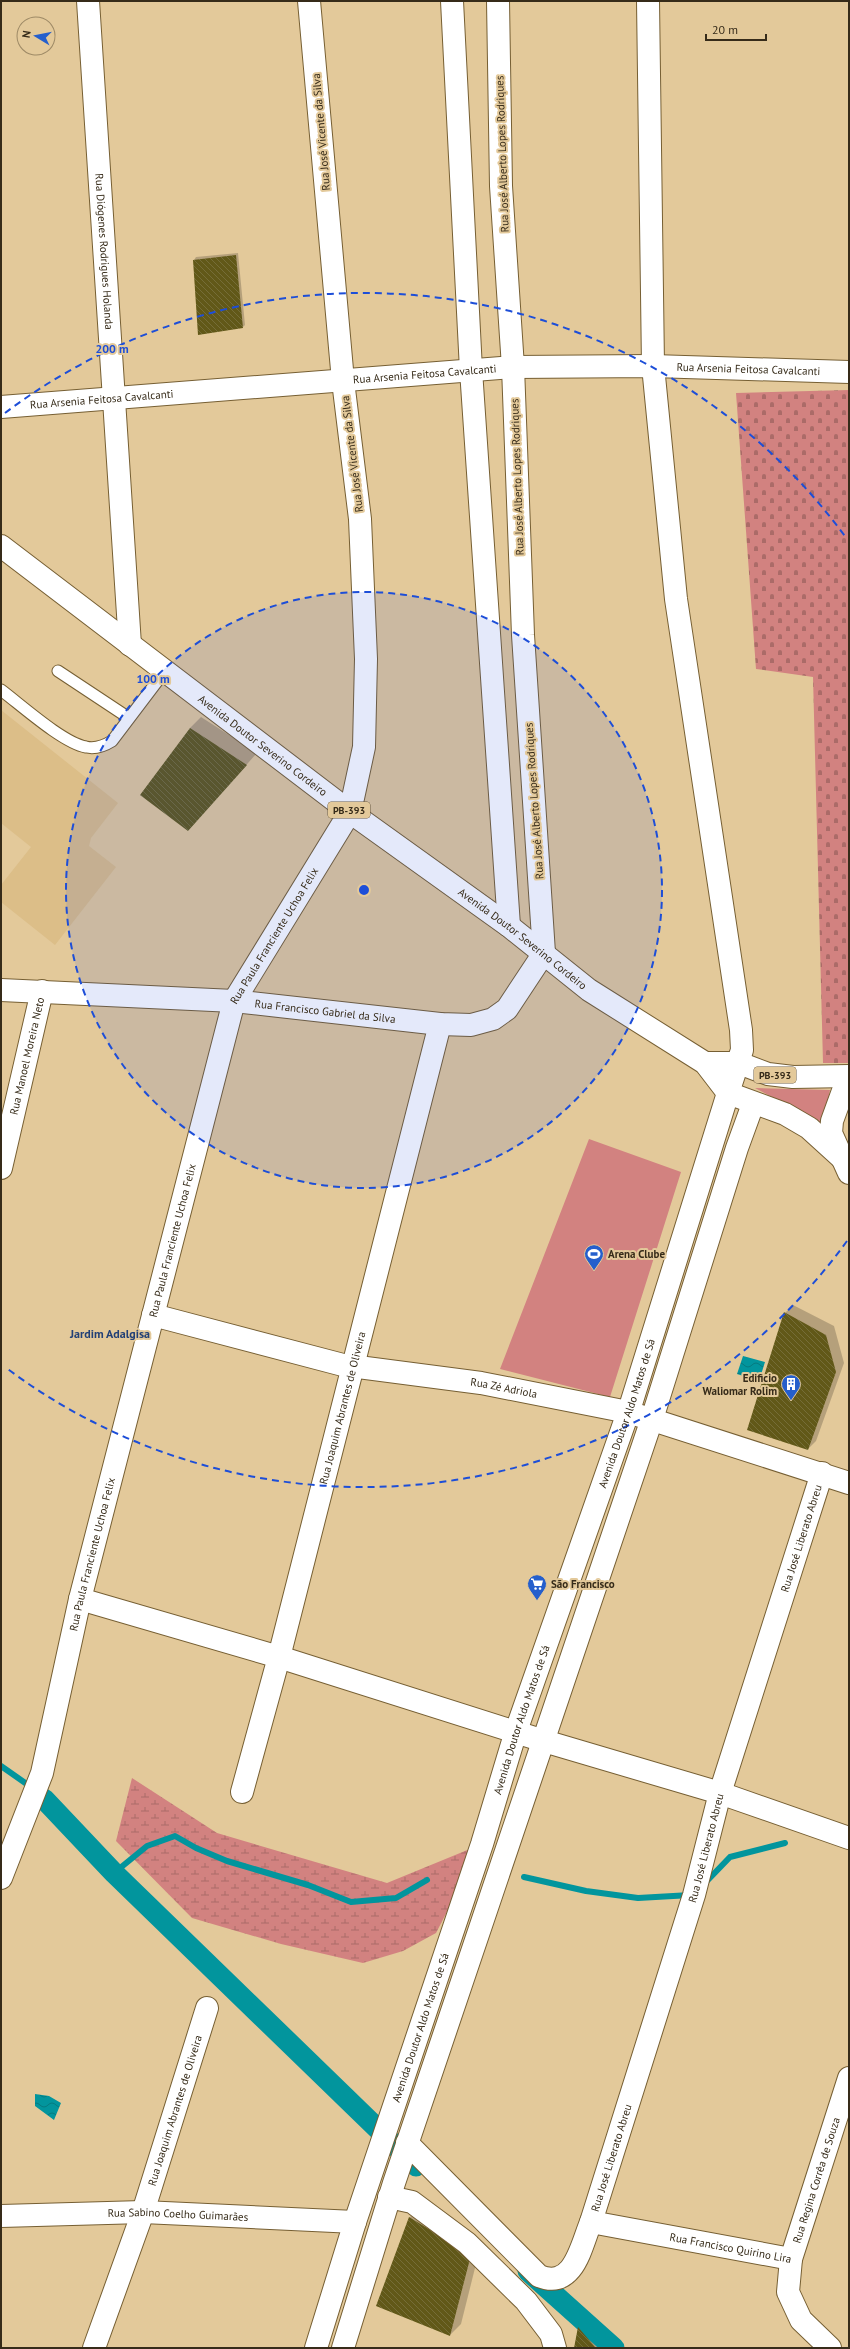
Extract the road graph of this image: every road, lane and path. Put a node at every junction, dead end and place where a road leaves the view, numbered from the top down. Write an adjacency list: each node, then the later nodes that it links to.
1 (88, 1): 11 (main road, Rua Diógenes Rodrigues Holanda)
2 (309, 1): 10 (main road, Rua José Vicente da Silva)
3 (452, 1): 8 (main road)
4 (498, 1): 7 (main road, Rua José Alberto Lopes Rodriques)
5 (648, 1): 6 (main road, Avenida Doutor Aldo Matos de Sá)
6 (653, 366): 7 (main road, Rua Arsenia Feitosa Cavalcanti); 9 (main road, Rua Arsenia Feitosa Cavalcanti); 27 (main road, Avenida Doutor Aldo Matos de Sá)
7 (513, 367): 8 (main road, Rua Arsenia Feitosa Cavalcanti); 21 (main road, Rua José Alberto Lopes Rodriques)
8 (471, 370): 10 (main road, Rua Arsenia Feitosa Cavalcanti); 20 (main road)
9 (849, 372)
10 (343, 381): 11 (main road, Rua Arsenia Feitosa Cavalcanti); 19 (main road, Rua José Vicente da Silva)
11 (114, 398): 12 (main road, Rua Arsenia Feitosa Cavalcanti); 14 (main road, Rua Diógenes Rodrigues Holanda)
12 (1, 407)
13 (1, 546): 14 (main road, Avenida Doutor Severino Cordeiro / PB-393)
14 (130, 645): 16 (main road, Avenida Doutor Severino Cordeiro / PB-393)
15 (58, 671): 18 (lane)
16 (165, 671): 18 (lane); 19 (main road, Avenida Doutor Severino Cordeiro / PB-393)
17 (1, 690): 18 (lane)
18 (130, 718)
19 (350, 812): 20 (main road, Avenida Doutor Severino Cordeiro / PB-393); 24 (main road, Rua Paula Franciente Uchoa Felix)
20 (509, 926): 21 (main road, Avenida Doutor Severino Cordeiro / PB-393)
21 (544, 953): 25 (main road, Rua Francisco Gabriel da Silva); 26 (main road, Avenida Doutor Severino Cordeiro / PB-393)
22 (1, 990): 23 (main road, Rua Francisco Gabriel da Silva)
23 (42, 991): 24 (main road, Rua Francisco Gabriel da Silva); 32 (main road, Rua Manoel Moreira Neto)
24 (234, 1001): 25 (main road, Rua Francisco Gabriel da Silva); 33 (main road, Rua Paula Franciente Uchoa Felix)
25 (440, 1024): 34 (main road, Rua Joaquim Abrantes de Oliveira)
26 (705, 1063): 27 (main road, PB-393); 29 (main road, Avenida Doutor Severino Cordeiro / PB-393)
27 (739, 1063): 28 (main road, PB-393); 29 (main road, Avenida Doutor Aldo Matos de Sá)
28 (848, 1076): 31 (main road)
29 (728, 1093): 30 (main road, Avenida Doutor Severino Cordeiro / PB-393); 35 (main road, Avenida Doutor Aldo Matos de Sá)
30 (753, 1104): 31 (main road, Avenida Doutor Severino Cordeiro / PB-393); 36 (main road)
31 (847, 1164)
32 (1, 1168)
33 (153, 1315): 34 (main road, Rua Zé Adriola); 39 (main road, Rua Paula Franciente Uchoa Felix)
34 (353, 1366): 35 (main road, Rua Zé Adriola); 40 (main road, Rua Joaquim Abrantes de Oliveira)
35 (628, 1412): 36 (main road, Rua Zé Adriola); 41 (main road, Avenida Doutor Aldo Matos de Sá)
36 (652, 1418): 37 (main road, Rua Zé Adriola); 42 (main road)
37 (822, 1473): 38 (main road, Rua Zé Adriola); 44 (main road, Rua José Liberato Abreu)
38 (849, 1483)
39 (80, 1599): 40 (main road); 46 (main road, Rua Paula Franciente Uchoa Felix)
40 (279, 1657): 41 (main road); 43 (main road, Rua Joaquim Abrantes de Oliveira)
41 (516, 1731): 42 (main road); 53 (main road, Avenida Doutor Aldo Matos de Sá)
42 (544, 1741): 44 (main road); 49 (main road)
43 (242, 1792)
44 (720, 1793): 45 (main road); 54 (main road, Rua José Liberato Abreu)
45 (849, 1838)
46 (1, 1878)
47 (207, 2008): 51 (main road, Rua Joaquim Abrantes de Oliveira)
48 (849, 2078): 55 (main road, Rua Regina Corrêa de Souza)
49 (406, 2146): 50 (main road); 54 (main road, Rua José Liberato Abreu)
50 (392, 2190): 58 (main road); 59 (main road)
51 (143, 2212): 52 (main road, Rua Sabino Coelho Guimarães); 53 (main road, Rua Sabino Coelho Guimarães); 56 (main road, Rua Joaquim Abrantes de Oliveira)
52 (1, 2216)
53 (355, 2222): 57 (main road, Avenida Doutor Aldo Matos de Sá)
54 (591, 2222): 55 (main road, Rua Francisco Quirino Lira)
55 (791, 2259): 60 (main road, Rua Francisco Quirino Lira)
56 (94, 2348)
57 (316, 2348)
58 (343, 2348)
59 (555, 2348)
60 (830, 2348)

